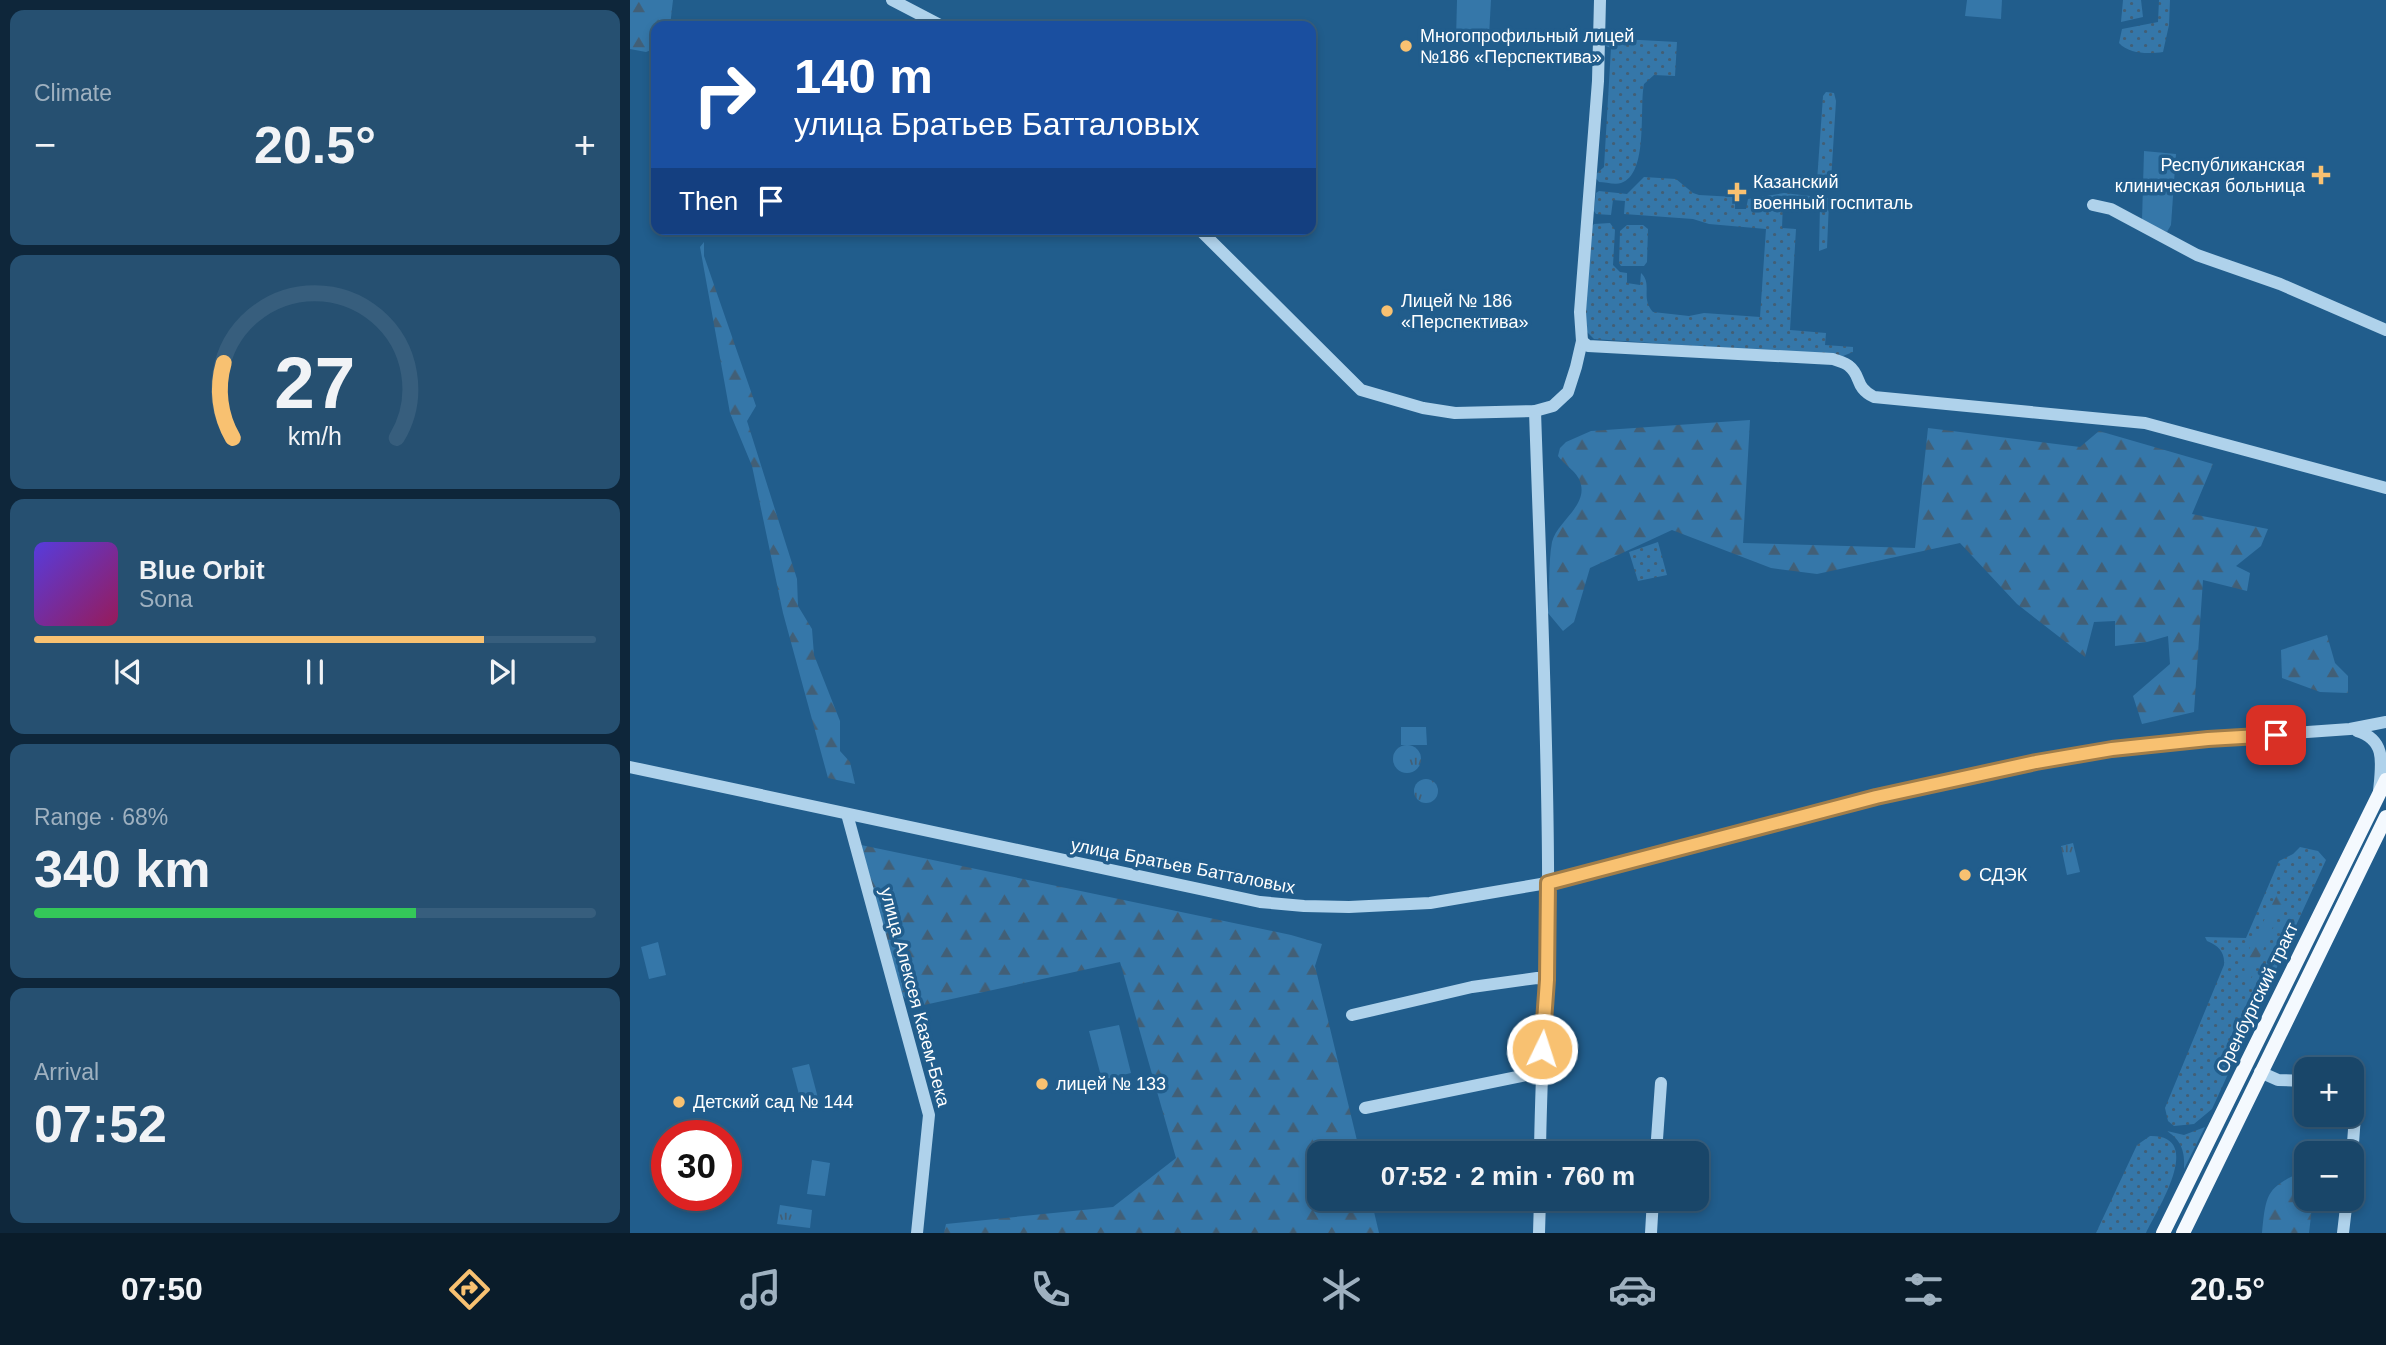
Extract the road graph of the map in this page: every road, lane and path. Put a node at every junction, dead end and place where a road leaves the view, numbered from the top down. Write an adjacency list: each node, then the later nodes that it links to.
1 (892, 0): 3 (street)
2 (1600, 0): 7 (street)
3 (932, 21)
4 (2093, 205): 6 (street)
5 (1205, 235): 8 (street)
6 (2386, 330)
7 (1582, 341): 8 (street); 9 (street)
8 (1535, 411): 17 (street)
9 (2386, 488)
10 (2386, 722): 11 (street, улица Братьев Батталовых)
11 (2350, 729): 14 (street, улица Братьев Батталовых); 17 (street, улица Братьев Батталовых)
12 (630, 767): 15 (street, улица Братьев Батталовых)
13 (2386, 780): 14 (main road, Оренбургский тракт)
14 (2379, 795): 33 (main road, Оренбургский тракт)
15 (847, 814): 17 (street, улица Братьев Батталовых); 30 (street, улица Алексея Казем-Бека)
16 (2386, 817): 21 (main road, Оренбургский тракт)
17 (1548, 883): 18 (street)
18 (1547, 980): 19 (street); 20 (street)
19 (1352, 1015)
20 (1541, 1072): 24 (street); 25 (street)
21 (2260, 1072): 22 (street); 34 (main road, Оренбургский тракт)
22 (2294, 1081)
23 (1661, 1083): 26 (street)
24 (1364, 1108)
25 (1540, 1141)
26 (1657, 1141)
27 (1540, 1211): 31 (street)
28 (1652, 1211): 32 (street)
29 (2346, 1211): 35 (street)
30 (917, 1233)
31 (1539, 1233)
32 (1651, 1233)
33 (2163, 1233)
34 (2183, 1233)
35 (2343, 1233)

